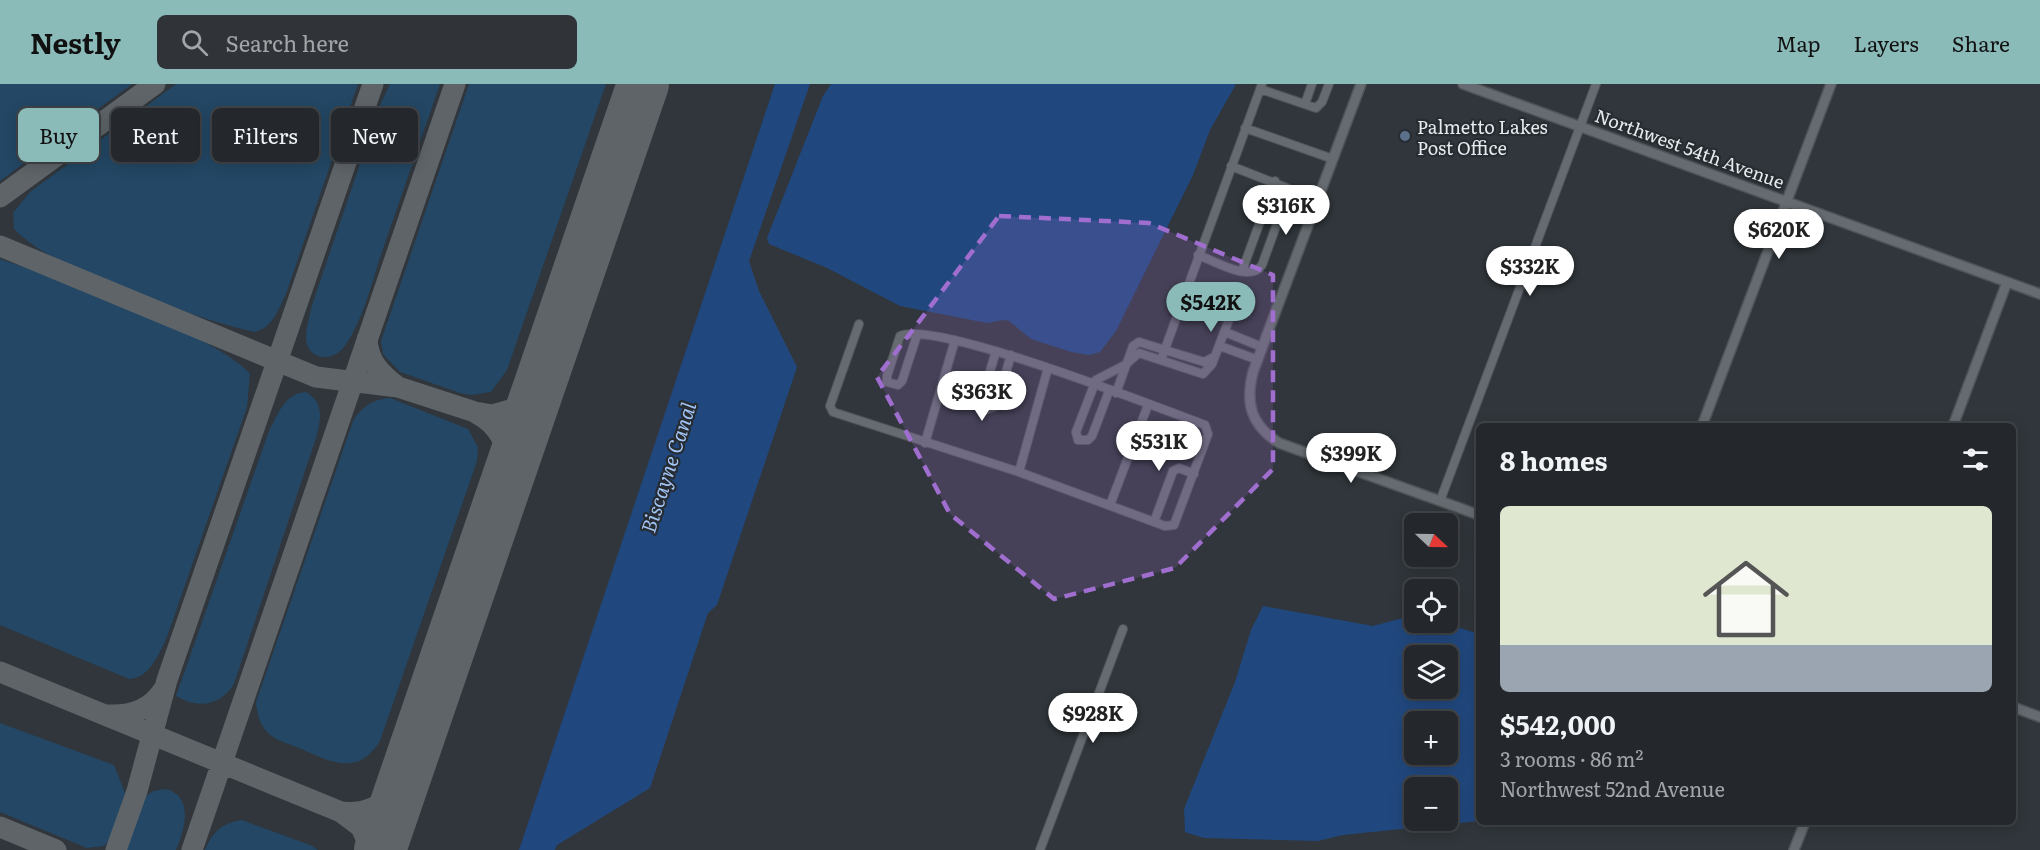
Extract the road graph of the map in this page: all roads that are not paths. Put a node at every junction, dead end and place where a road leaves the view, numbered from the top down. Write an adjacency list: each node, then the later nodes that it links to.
1 (1312, 84): 8 (street)
2 (1329, 84): 8 (street)
3 (1361, 84): 11 (street)
4 (1463, 84): 9 (street, Northwest 54th Avenue)
5 (1596, 84): 9 (street)
6 (1831, 84): 14 (street)
7 (1261, 86): 8 (street); 10 (street)
8 (1305, 104)
9 (1581, 126): 14 (street, Northwest 54th Avenue); 42 (street)
10 (1245, 128): 11 (street); 12 (street)
11 (1333, 159): 25 (street)
12 (1231, 166): 13 (street); 15 (street)
13 (1275, 182): 16 (street); 16 (street)
14 (1786, 201): 17 (street, Northwest 54th Avenue); 37 (street)
15 (1198, 255): 16 (street); 26 (street)
16 (1242, 271)
17 (2007, 282): 18 (street, Northwest 54th Avenue); 38 (street)
18 (2040, 294)
19 (1230, 317): 21 (street)
20 (859, 324): 39 (street)
21 (1225, 332): 24 (street); 25 (street)
22 (917, 335): 22 (street); 23 (street)
23 (955, 340): 27 (street); 39 (street)
24 (1220, 346): 29 (street); 31 (street)
25 (1262, 347): 31 (street)
26 (1164, 349): 29 (street); 30 (street); 32 (street)
27 (996, 351): 28 (street); 28 (street)
28 (1011, 356): 33 (street)
29 (1214, 357): 30 (street)
30 (1161, 360): 32 (street)
31 (1257, 360): 42 (street)
32 (1125, 365): 34 (street); 35 (street)
33 (1048, 368): 34 (street); 40 (street)
34 (1093, 385): 35 (street); 35 (street)
35 (1112, 392): 36 (street)
36 (1148, 405): 41 (street); 43 (street)
37 (1703, 423)
38 (1954, 423)
39 (925, 443): 40 (street)
40 (1019, 472): 43 (street)
41 (1194, 474): 45 (street); 45 (street)
42 (1440, 501): 44 (street)
43 (1110, 505): 45 (street)
44 (1476, 514)
45 (1154, 522)
46 (1123, 629): 50 (street)
47 (2016, 708): 48 (street)
48 (2040, 717)
49 (1804, 825): 51 (street)
50 (1040, 850)
51 (1794, 850)

